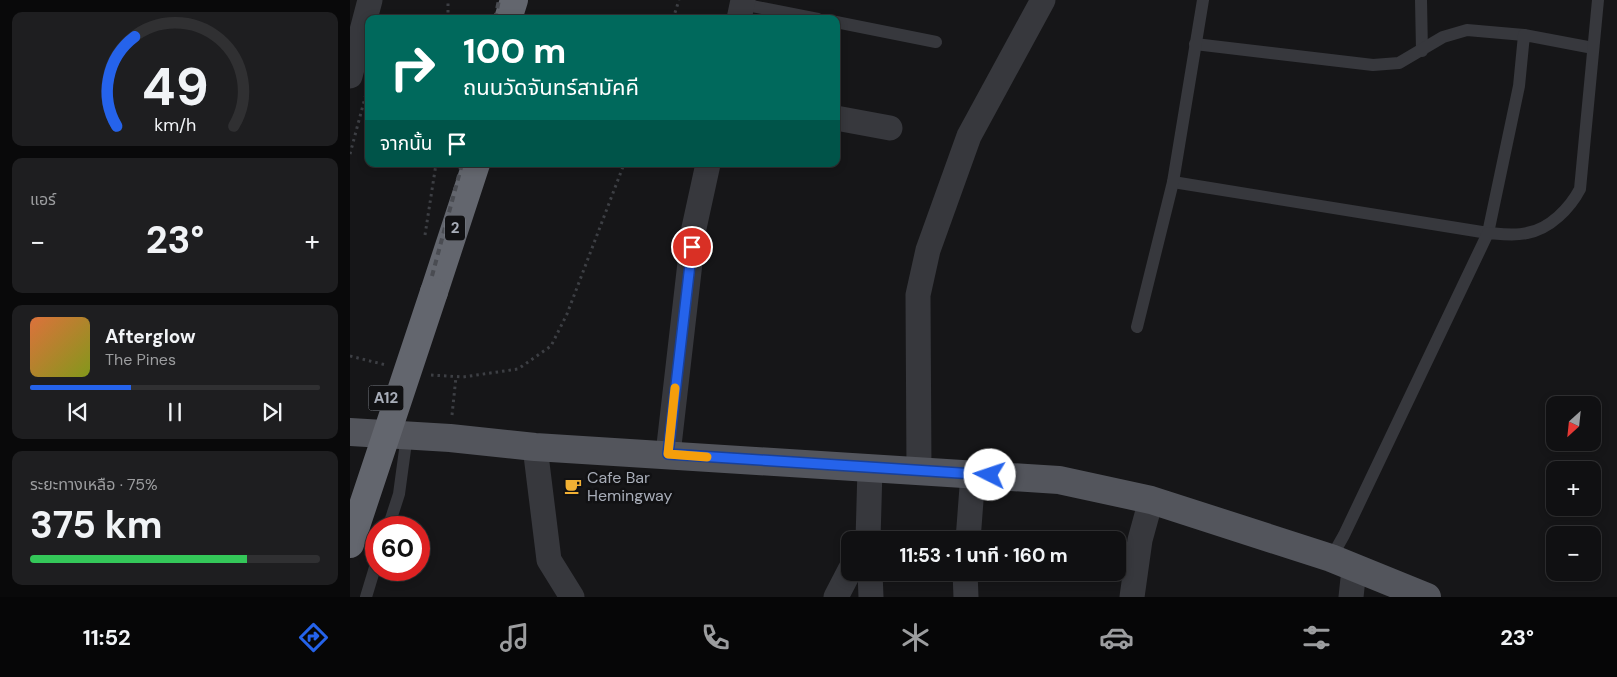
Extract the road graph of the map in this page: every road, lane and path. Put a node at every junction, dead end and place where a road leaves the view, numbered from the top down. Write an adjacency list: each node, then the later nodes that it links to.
1 (370, 0): 11 (street)
2 (448, 0): 12 (path)
3 (514, 0): 13 (highway)
4 (531, 0): 14 (highway)
5 (679, 0): 15 (path)
6 (1043, 0): 48 (street)
7 (1203, 0): 21 (lane)
8 (1421, 0): 23 (lane)
9 (1598, 0): 22 (lane)
10 (741, 8): 16 (lane)
11 (368, 15)
12 (448, 15)
13 (509, 15)
14 (525, 15)
15 (674, 15)
16 (790, 15)
17 (840, 23): 20 (lane)
18 (365, 35): 24 (street)
19 (1524, 35): 22 (lane); 23 (lane); 34 (lane)
20 (936, 42)
21 (1195, 44): 23 (lane); 33 (lane)
22 (1593, 48): 34 (lane)
23 (1422, 51)
24 (358, 84): 27 (path)
25 (840, 119): 26 (street)
26 (890, 128)
27 (350, 154)
28 (436, 167): 35 (path)
29 (460, 167): 36 (highway, 2)
30 (475, 167): 36 (highway, 2)
31 (623, 167): 41 (path)
32 (707, 167): 46 (street)
33 (1173, 182): 34 (lane); 37 (lane)
34 (1488, 233): 56 (lane)
35 (424, 239)
36 (428, 290): 51 (highway, A12); 55 (highway, bridge)
37 (1138, 327)
38 (350, 356): 39 (path)
39 (396, 367)
40 (423, 374): 41 (path)
41 (456, 377): 42 (path)
42 (454, 392)
43 (350, 432): 44 (main road)
44 (407, 435): 45 (main road); 52 (lane)
45 (535, 447): 46 (main road); 62 (street)
46 (668, 454): 47 (main road)
47 (870, 468): 48 (main road); 53 (street)
48 (919, 471): 49 (main road)
49 (974, 474): 50 (main road); 54 (street)
50 (1151, 500): 56 (main road); 66 (street)
51 (350, 508)
52 (392, 516)
53 (868, 531)
54 (969, 531)
55 (350, 544)
56 (1342, 564): 67 (street); 68 (main road)
57 (371, 581): 61 (lane)
58 (844, 581): 63 (street)
59 (870, 581): 64 (street)
60 (966, 581): 65 (street)
61 (366, 597)
62 (572, 597)
63 (836, 597)
64 (870, 597)
65 (966, 597)
66 (1132, 597)
67 (1351, 597)
68 (1427, 597)

